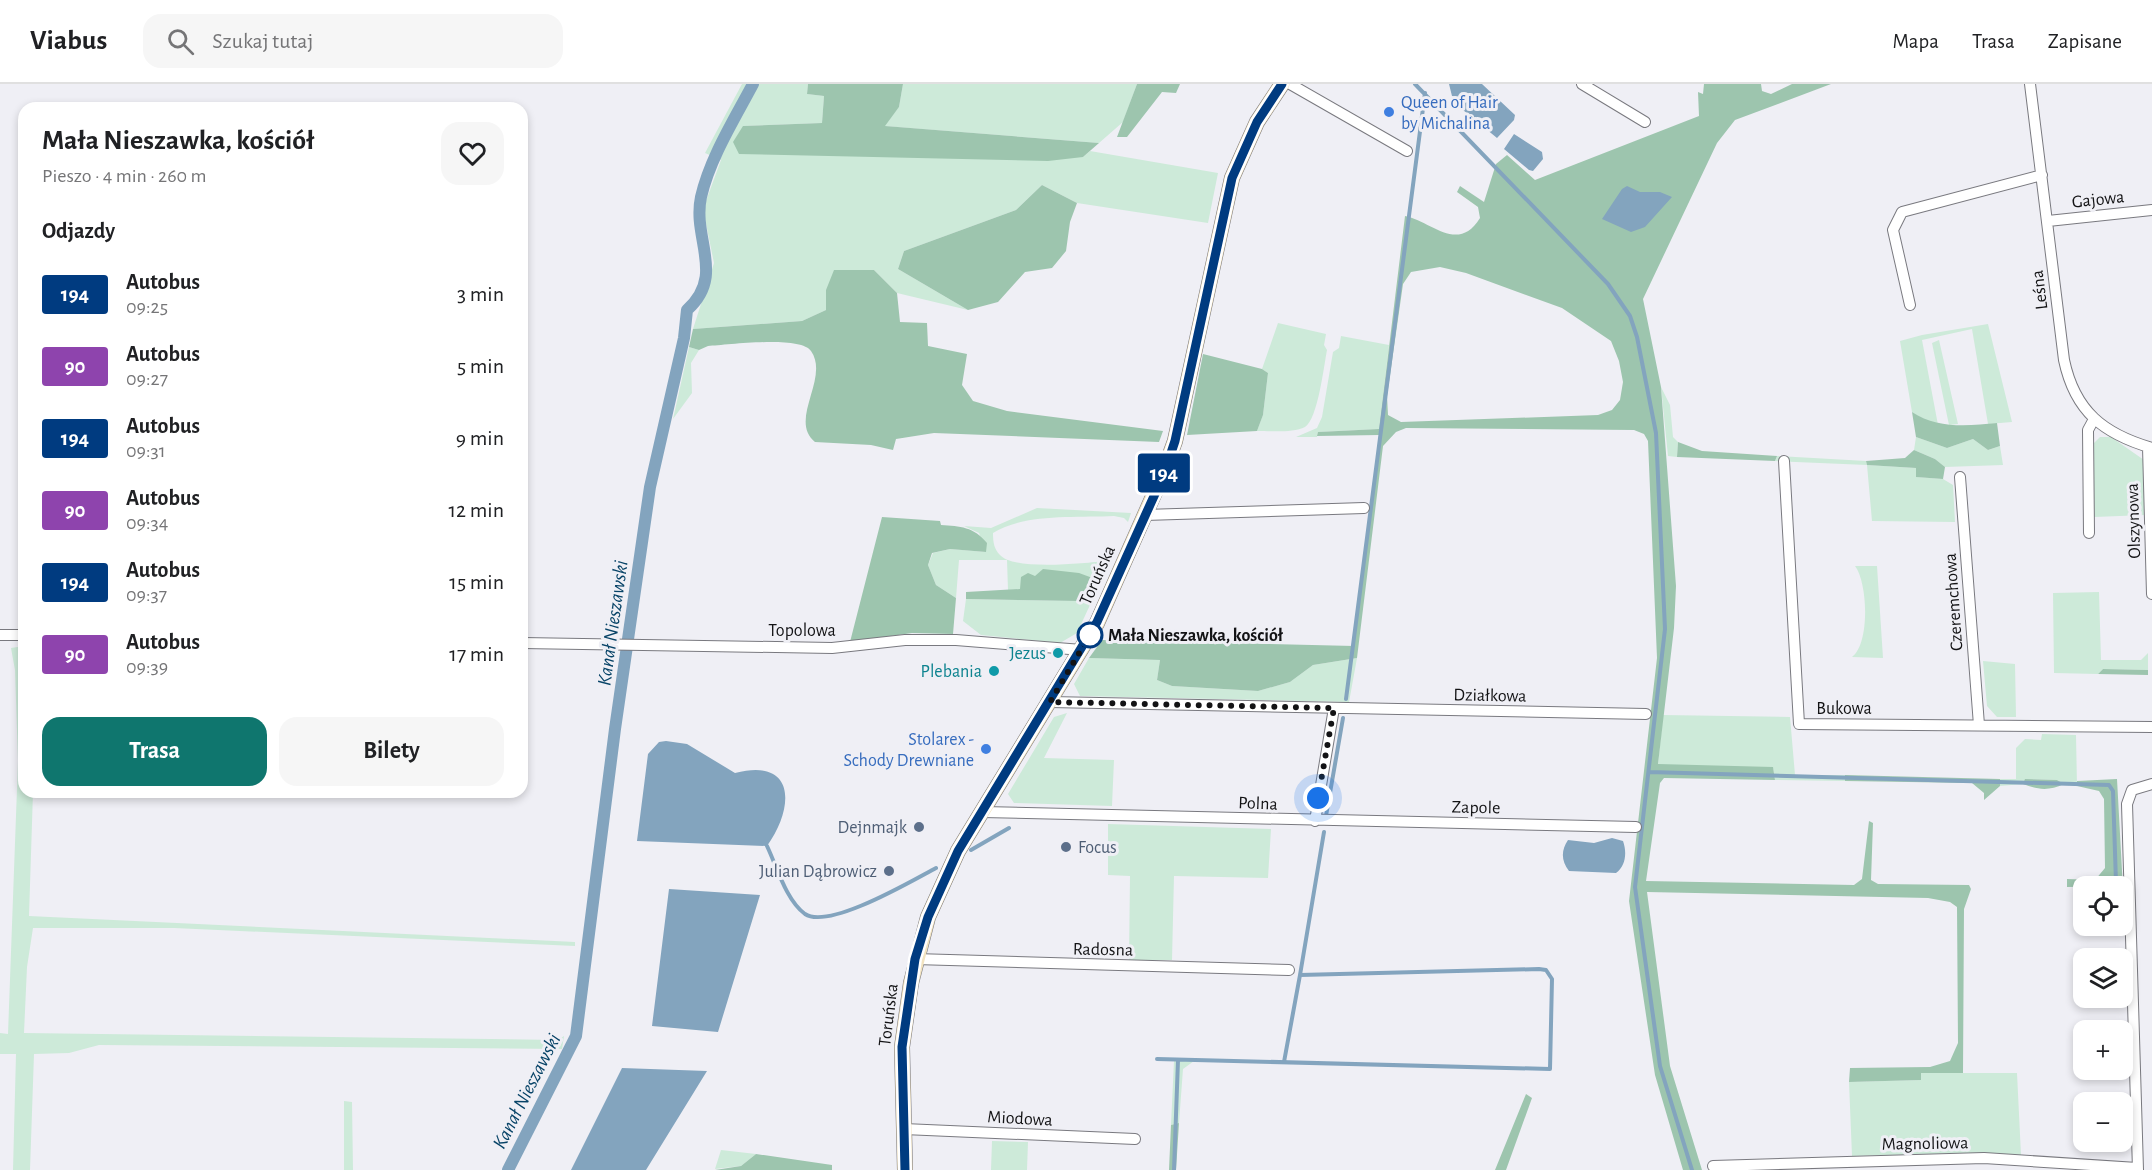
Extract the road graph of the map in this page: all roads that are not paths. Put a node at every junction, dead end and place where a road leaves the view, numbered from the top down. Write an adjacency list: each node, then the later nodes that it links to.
1 (1282, 84): 16 (main road, Toruńska)
2 (1290, 84): 6 (street)
3 (1582, 84): 5 (street)
4 (2030, 84): 7 (street, Leśna)
5 (1646, 122)
6 (1407, 151)
7 (2042, 175): 9 (street, Leśna); 10 (street)
8 (2152, 210): 9 (street, Gajowa)
9 (2048, 221): 11 (street, Leśna)
10 (1910, 305)
11 (2094, 419): 12 (street, Leśna); 17 (street)
12 (2150, 448): 18 (street, Olszynowa)
13 (1784, 461): 26 (street, Bukowa)
14 (1959, 477): 26 (street, Czeremchowa)
15 (1364, 508): 16 (street)
16 (1145, 515): 22 (main road, Toruńska)
17 (2089, 533)
18 (2152, 594)
19 (0, 635): 20 (street)
20 (18, 635)
21 (528, 644): 22 (street, Topolowa)
22 (1082, 650): 23 (main road, Toruńska)
23 (1050, 702): 24 (street); 29 (main road, Toruńska)
24 (1334, 708): 25 (street, Działkowa); 30 (street)
25 (1646, 714)
26 (1979, 725): 27 (street, Bukowa)
27 (2152, 727)
28 (2152, 784): 37 (street)
29 (982, 812): 30 (street, Polna); 32 (main road, Toruńska)
30 (1314, 821): 31 (street, Zapole)
31 (1636, 827)
32 (915, 959): 33 (street, Radosna); 34 (main road, Toruńska)
33 (1289, 970)
34 (904, 1129): 35 (street, Miodowa); 38 (main road, Toruńska)
35 (1135, 1139)
36 (1713, 1166): 37 (street, Magnoliowa)
37 (2138, 1169)
38 (905, 1170)

